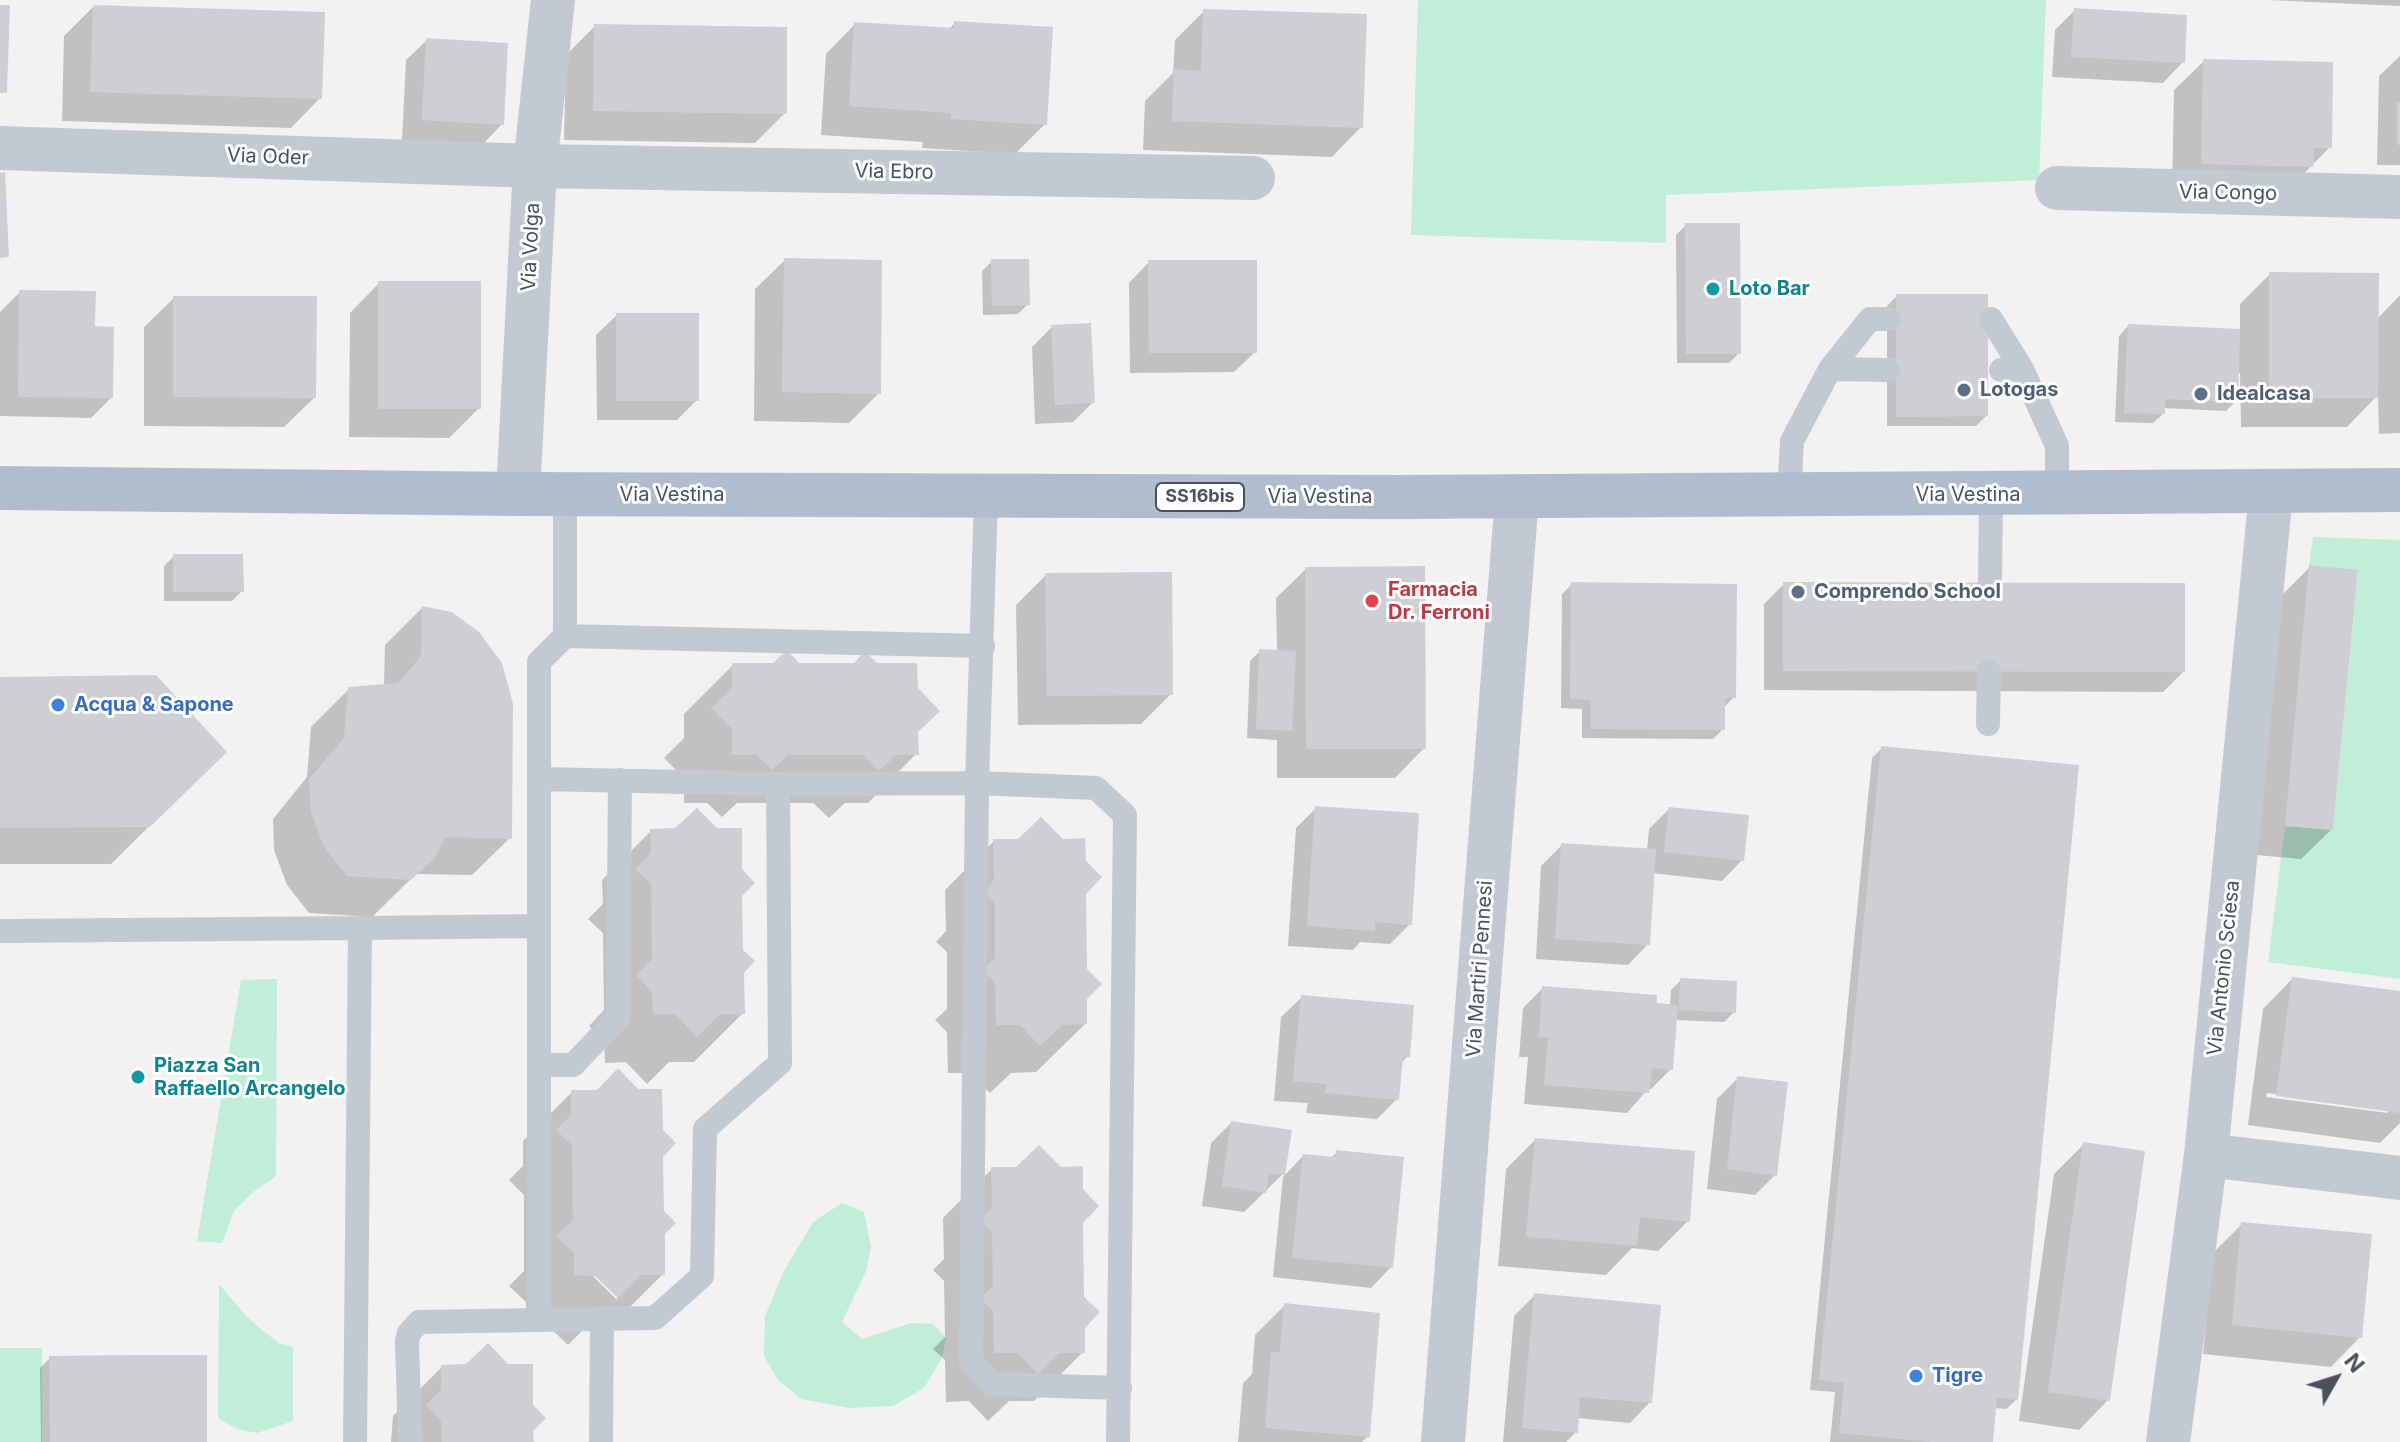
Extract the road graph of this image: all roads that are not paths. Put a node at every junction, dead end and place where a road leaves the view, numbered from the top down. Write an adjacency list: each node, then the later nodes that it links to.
1 (553, 0): 3 (street, Via Volga)
2 (0, 148): 3 (street, Via Oder)
3 (535, 166): 4 (street, Via Ebro); 14 (street, Via Volga)
4 (1253, 178)
5 (2057, 188): 6 (street, Via Congo)
6 (2400, 197)
7 (1889, 319): 9 (lane)
8 (1991, 319): 17 (lane)
9 (1830, 369): 10 (lane); 18 (lane)
10 (1888, 370)
11 (0, 488): 14 (main road, Via Vestina / SS16bis)
12 (2400, 490): 13 (main road, Via Vestina / SS16bis)
13 (2271, 493): 17 (main road, Via Vestina / SS16bis); 34 (street, Via Antonio Sciesa)
14 (518, 494): 15 (main road, Via Vestina / SS16bis)
15 (565, 494): 19 (main road, Via Vestina / SS16bis); 22 (lane)
16 (1991, 494): 17 (main road, Via Vestina / SS16bis); 18 (main road, Via Vestina / SS16bis); 21 (lane)
17 (2057, 494)
18 (1789, 495): 20 (main road, Via Vestina / SS16bis)
19 (986, 496): 20 (main road, Via Vestina / SS16bis); 23 (lane)
20 (1517, 497): 43 (street, Via Martiri Pennesi)
21 (1990, 582)
22 (565, 636): 23 (lane); 26 (lane)
23 (983, 646): 28 (lane)
24 (1989, 672): 25 (lane)
25 (1988, 724)
26 (539, 779): 27 (lane); 30 (lane)
27 (620, 780): 29 (lane); 33 (lane)
28 (977, 783): 29 (lane); 38 (lane); 38 (lane)
29 (778, 784): 37 (lane)
30 (539, 926): 31 (lane); 33 (lane)
31 (360, 928): 32 (lane); 39 (lane)
32 (0, 931)
33 (539, 1065): 36 (lane)
34 (2206, 1155): 35 (street); 44 (street, Via Antonio Sciesa)
35 (2400, 1178)
36 (539, 1319): 37 (lane); 40 (lane)
37 (602, 1319): 41 (lane)
38 (1120, 1388): 42 (lane)
39 (355, 1442)
40 (410, 1442)
41 (601, 1442)
42 (1118, 1442)
43 (1443, 1442)
44 (2168, 1442)

